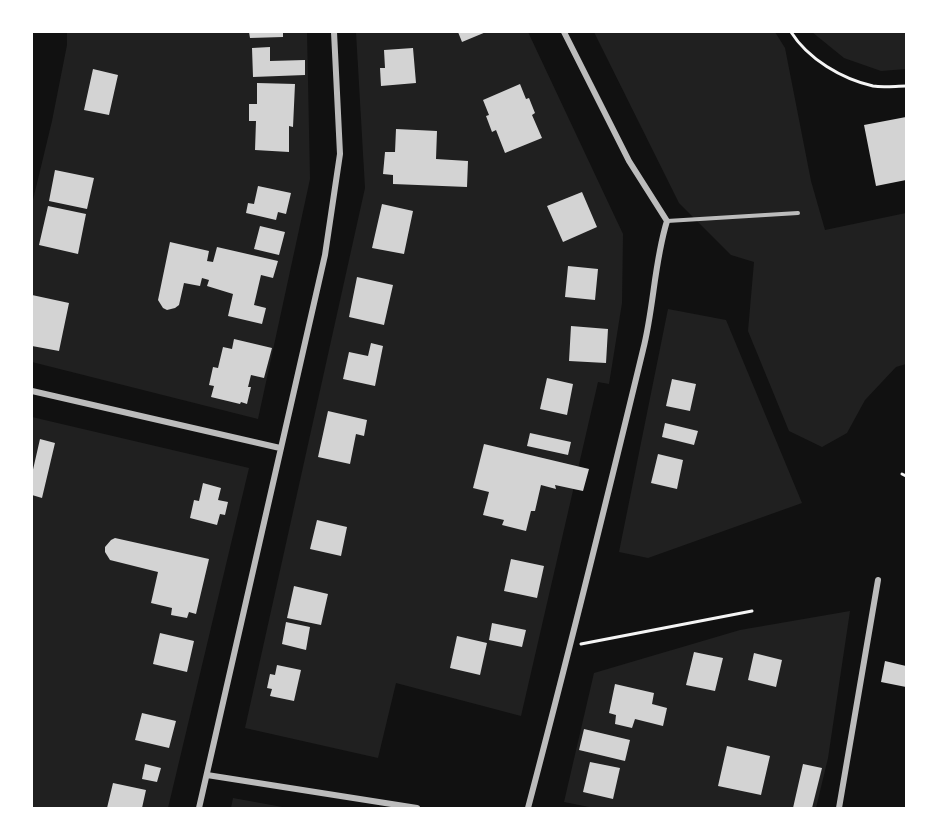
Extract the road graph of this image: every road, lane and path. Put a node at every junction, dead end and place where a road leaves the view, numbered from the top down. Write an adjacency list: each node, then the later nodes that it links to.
1 (334, 32): 8 (street)
2 (564, 32): 6 (street)
3 (791, 32): 4 (path)
4 (906, 86)
5 (798, 213): 6 (lane)
6 (667, 221): 13 (street)
7 (32, 391): 8 (street)
8 (280, 448): 14 (street)
9 (902, 474): 10 (path)
10 (906, 476)
11 (878, 580): 18 (street)
12 (752, 611): 13 (path)
13 (571, 646): 17 (street)
14 (207, 775): 15 (street); 16 (street)
15 (199, 808)
16 (417, 808)
17 (528, 808)
18 (839, 808)

